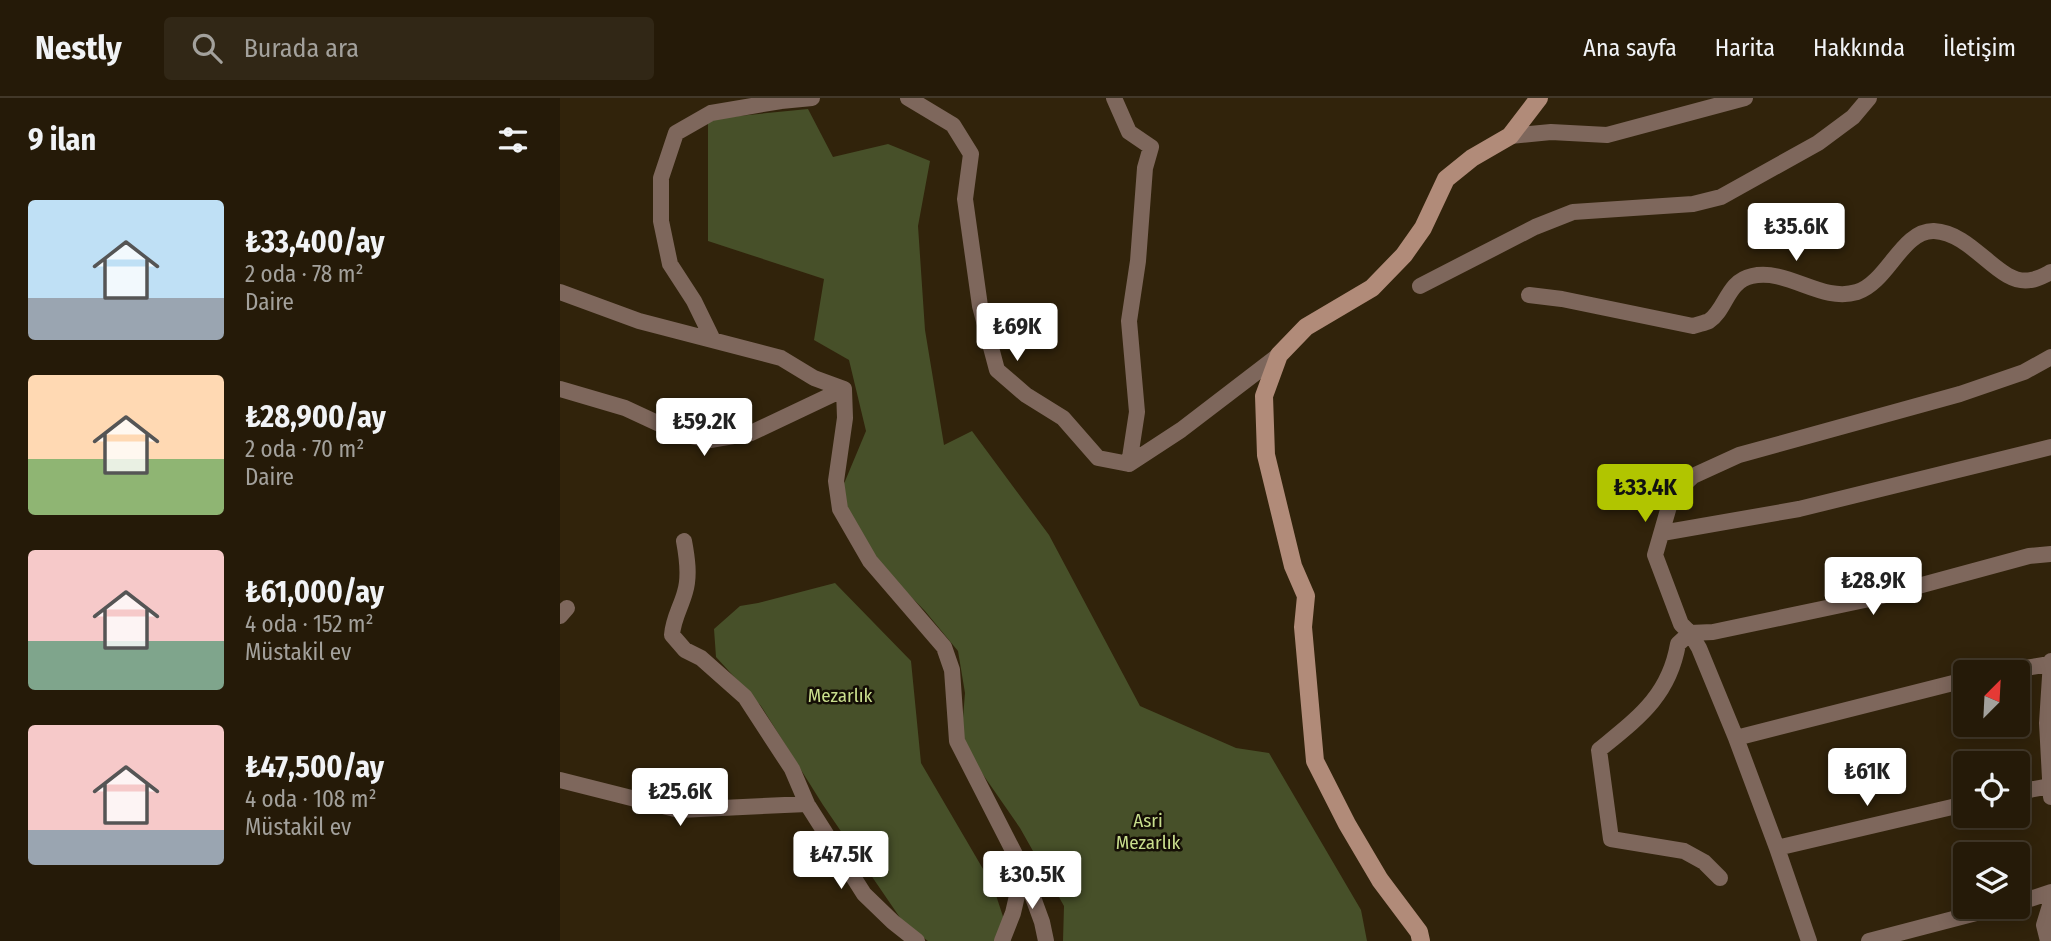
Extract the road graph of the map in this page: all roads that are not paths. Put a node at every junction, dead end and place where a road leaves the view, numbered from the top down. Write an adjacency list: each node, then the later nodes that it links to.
1 (812, 98): 12 (street)
2 (908, 98): 18 (street)
3 (1114, 98): 18 (street)
4 (1539, 98): 7 (main road)
5 (1745, 98): 7 (street)
6 (1868, 98): 9 (street)
7 (1510, 136): 13 (main road)
8 (2051, 272): 11 (street)
9 (1420, 286)
10 (560, 292): 12 (street)
11 (1530, 295)
12 (713, 340): 16 (street)
13 (1279, 355): 18 (street); 45 (main road)
14 (2051, 356): 19 (street)
15 (560, 389): 16 (street)
16 (844, 389): 36 (street)
17 (2051, 447): 19 (street)
18 (1129, 464)
19 (1662, 533): 24 (street)
20 (684, 541): 33 (street)
21 (2051, 554): 24 (street)
22 (560, 607): 23 (street)
23 (560, 616)
24 (1690, 633): 28 (street); 37 (street)
25 (2051, 662): 26 (street); 30 (street)
26 (2030, 666)
27 (1953, 683): 28 (street)
28 (1736, 738): 35 (street)
29 (560, 780): 33 (street)
30 (2050, 786): 31 (street); 32 (street)
31 (2030, 790)
32 (2051, 797)
33 (807, 804): 42 (street)
34 (1953, 807): 35 (street)
35 (1777, 848): 46 (street)
36 (1023, 870): 43 (street); 44 (street)
37 (1720, 878)
38 (2051, 892): 39 (street)
39 (2030, 899)
40 (2051, 902): 48 (street)
41 (1953, 919): 47 (street)
42 (917, 941)
43 (1002, 941)
44 (1046, 941)
45 (1421, 941)
46 (1809, 941)
47 (1869, 941)
48 (2048, 941)

